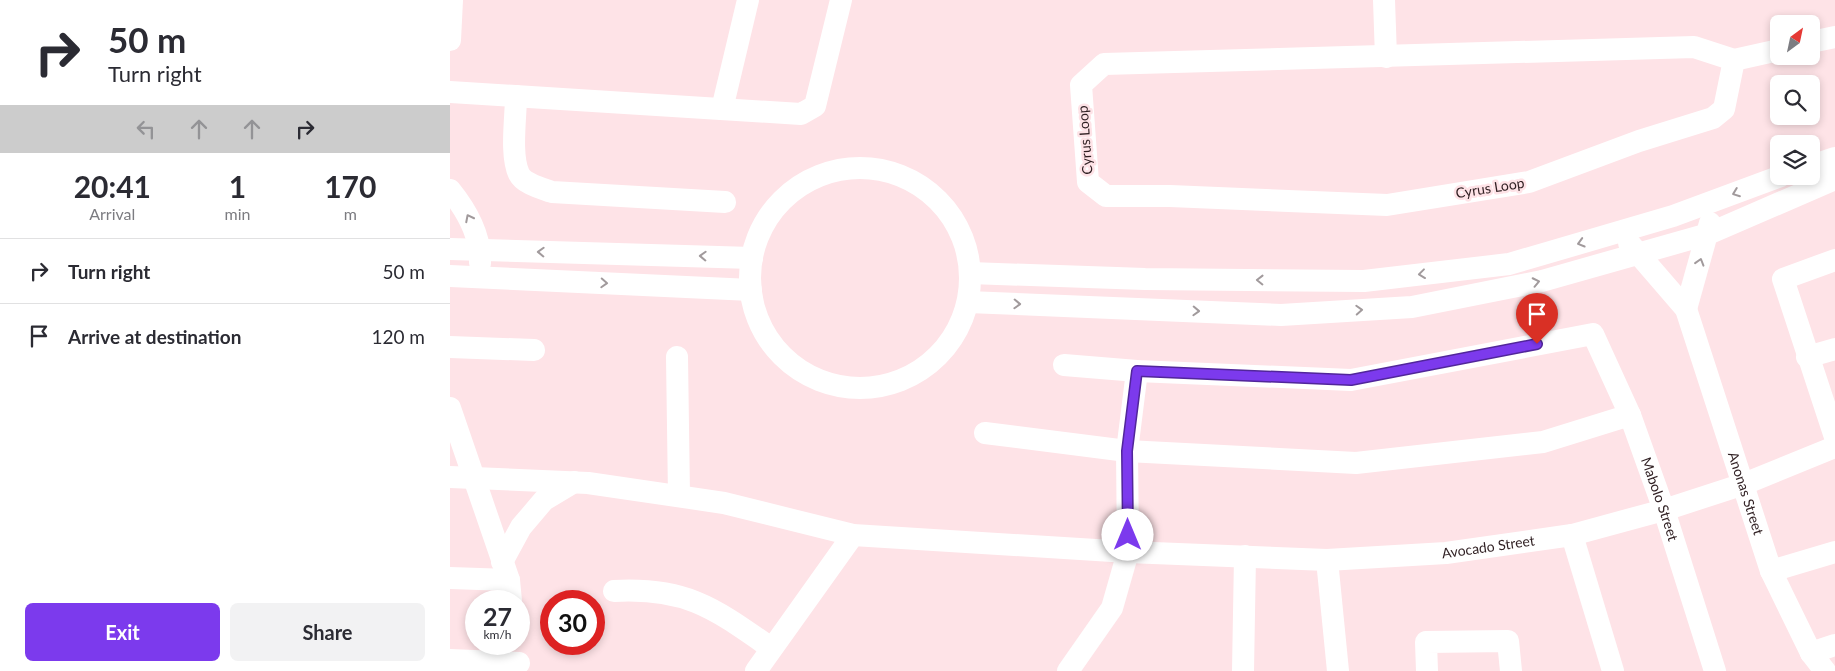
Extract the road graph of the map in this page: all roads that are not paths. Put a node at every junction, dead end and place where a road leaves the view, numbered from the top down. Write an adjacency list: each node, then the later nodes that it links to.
1 (452, 0): 6 (street)
2 (748, 0): 13 (street)
3 (841, 0): 13 (street)
4 (1384, 0): 9 (street)
5 (1835, 36): 7 (street)
6 (450, 40)
7 (1820, 40)
8 (1770, 52): 10 (street)
9 (1386, 57): 10 (street, Cyrus Loop); 10 (street, Cyrus Loop)
10 (1734, 60)
11 (450, 92): 12 (street)
12 (516, 96): 13 (street); 19 (street)
13 (722, 109)
14 (1835, 158): 15 (street)
15 (1820, 163)
16 (1835, 179): 22 (street)
17 (1770, 180): 20 (street, one-way to 20)
18 (450, 190): 24 (street, one-way to 18)
19 (725, 202)
20 (1712, 202): 21 (street); 22 (street)
21 (1620, 232): 25 (street); 31 (street, one-way to 31)
22 (1708, 234): 25 (street); 34 (street, one-way to 22)
23 (450, 249): 24 (street)
24 (481, 250): 26 (street, one-way to 24); 30 (street)
25 (1638, 254): 34 (street); 35 (street, one-way to 25)
26 (752, 258): 28 (street); 32 (street)
27 (1835, 260): 40 (street)
28 (970, 273): 31 (street); 33 (street)
29 (450, 276): 30 (street)
30 (479, 277): 32 (street, one-way to 32)
31 (1159, 279): 35 (street)
32 (751, 290): 33 (street)
33 (968, 302): 35 (street, one-way to 35)
34 (1686, 309): 51 (street, Anonas Street)
35 (1159, 310)
36 (450, 347): 38 (street)
37 (1835, 349): 40 (street)
38 (534, 350)
39 (677, 357): 52 (street)
40 (1807, 358): 46 (street)
41 (1064, 365): 42 (street)
42 (1137, 371): 44 (street, Mabolo Street); 48 (street)
43 (450, 408): 49 (street)
44 (1630, 415): 48 (street); 53 (street, Mabolo Street)
45 (985, 434): 48 (street)
46 (1835, 437)
47 (1835, 447): 51 (street, Avocado Street)
48 (1127, 451): 56 (street)
49 (461, 476): 50 (street, Avocado Street); 62 (street)
50 (574, 482): 52 (street, Avocado Street); 62 (street)
51 (1744, 484): 53 (street, Avocado Street); 60 (street, Anonas Street)
52 (679, 496): 54 (street, Avocado Street)
53 (1664, 510): 55 (street, Avocado Street); 76 (street, Mabolo Street)
54 (853, 535): 56 (street, Avocado Street); 65 (street)
55 (1572, 535): 59 (street, Avocado Street); 75 (street)
56 (1128, 552): 58 (street, Avocado Street); 70 (street)
57 (1835, 552): 60 (street)
58 (1245, 556): 59 (street, Avocado Street); 71 (street)
59 (1327, 560): 72 (street)
60 (1770, 571): 66 (street, Anonas Street)
61 (450, 578): 62 (street)
62 (507, 581)
63 (614, 591): 65 (street)
64 (1835, 645): 66 (street)
65 (772, 648): 69 (street)
66 (1811, 652): 77 (street, Anonas Street)
67 (518, 659): 68 (street)
68 (450, 660)
69 (756, 671)
70 (1068, 671)
71 (1243, 671)
72 (1338, 671)
73 (1427, 671): 74 (street)
74 (1511, 671)
75 (1613, 671)
76 (1715, 671)
77 (1825, 671)

